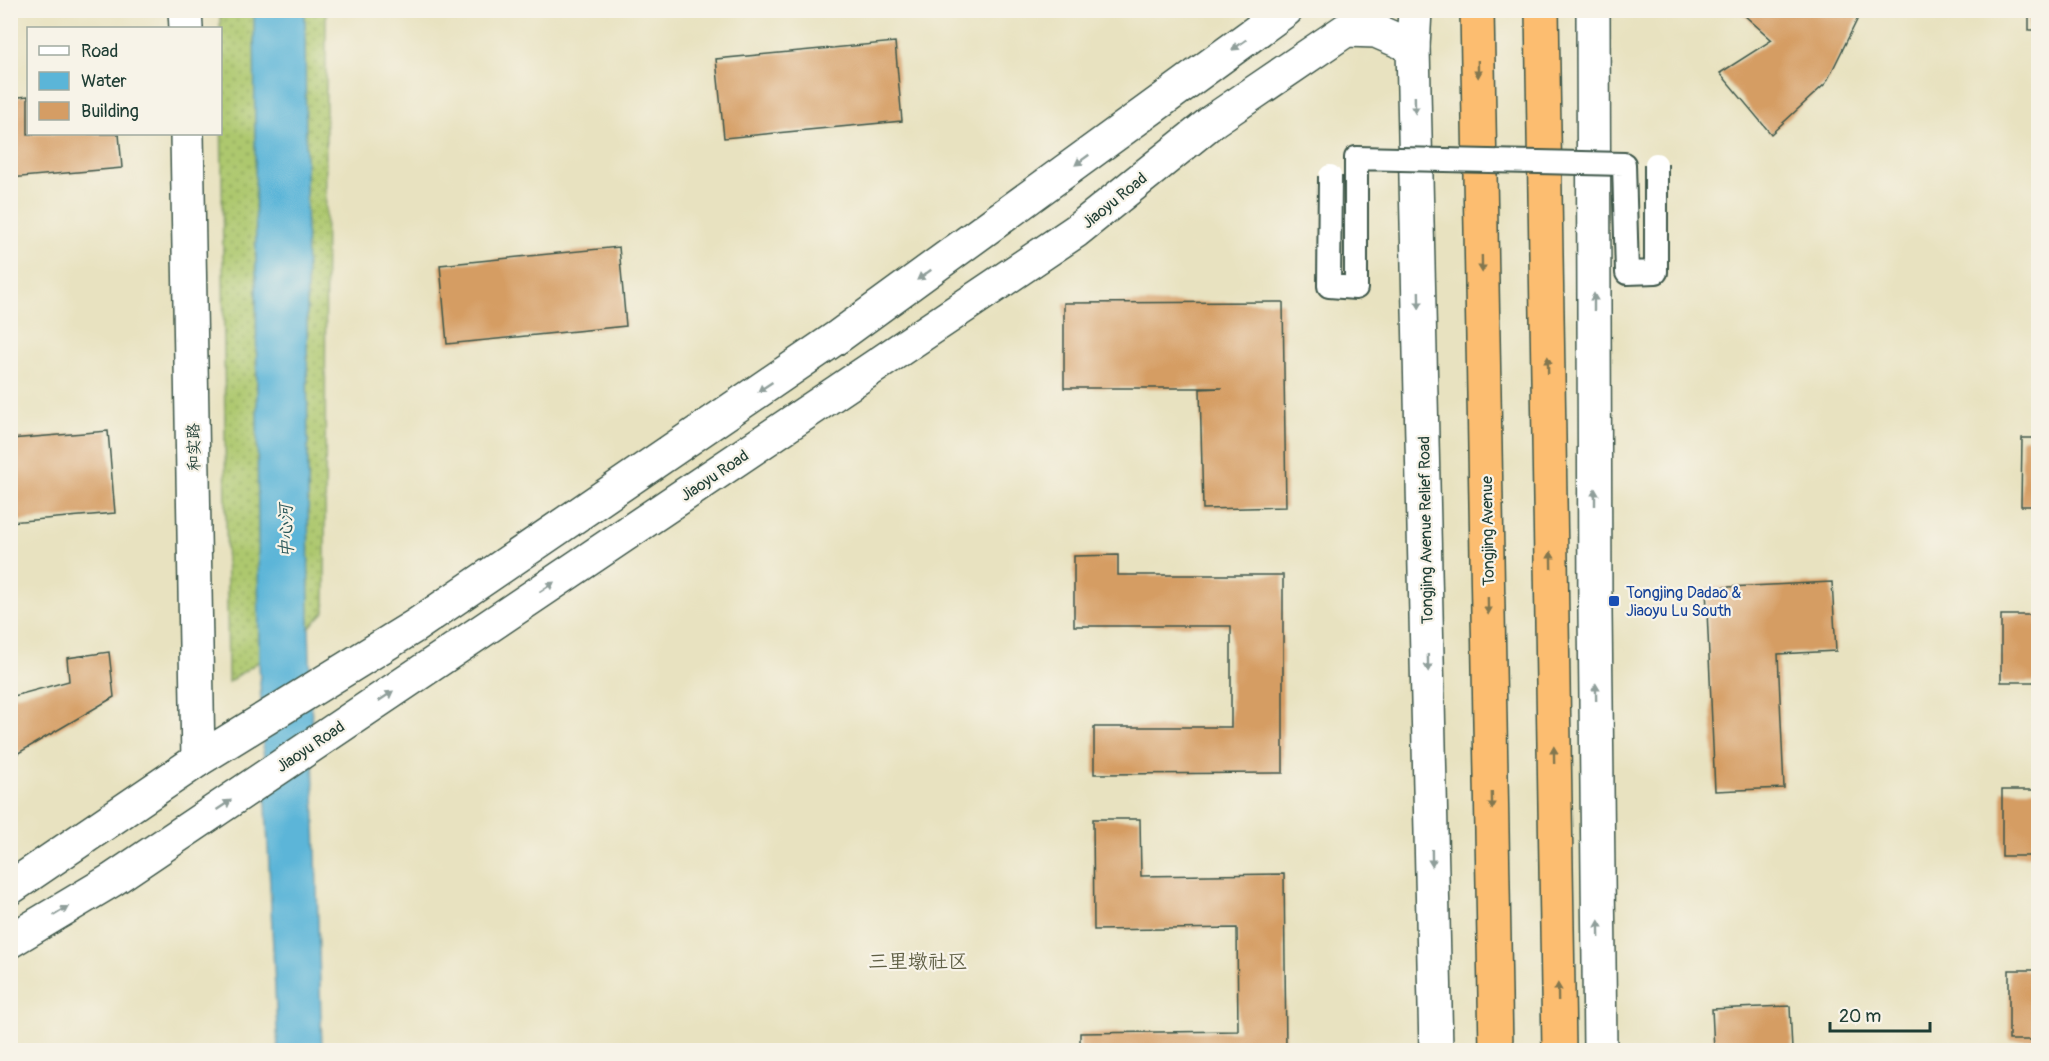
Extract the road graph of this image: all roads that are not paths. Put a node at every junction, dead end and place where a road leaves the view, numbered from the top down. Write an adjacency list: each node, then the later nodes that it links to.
1 (185, 10): 7 (street)
2 (1286, 10): 12 (street, one-way to 12)
3 (1415, 10): 8 (street, Tongjing Avenue Relief Road)
4 (1477, 10): 16 (highway, Tongjing Avenue, one-way to 16)
5 (1542, 10): 17 (highway, one-way to 5)
6 (1593, 10): 18 (street, one-way to 6)
7 (186, 27)
8 (1413, 47): 14 (street, Jiaoyu Road, one-way to 8); 15 (street, Tongjing Avenue Relief Road, one-way to 15)
9 (187, 135): 12 (street, 和实路)
10 (1656, 164): 11 (street, bridge)
11 (1330, 176)
12 (198, 760): 13 (street)
13 (10, 888)
14 (10, 941)
15 (1436, 1050)
16 (1496, 1050)
17 (1559, 1050)
18 (1600, 1050)

